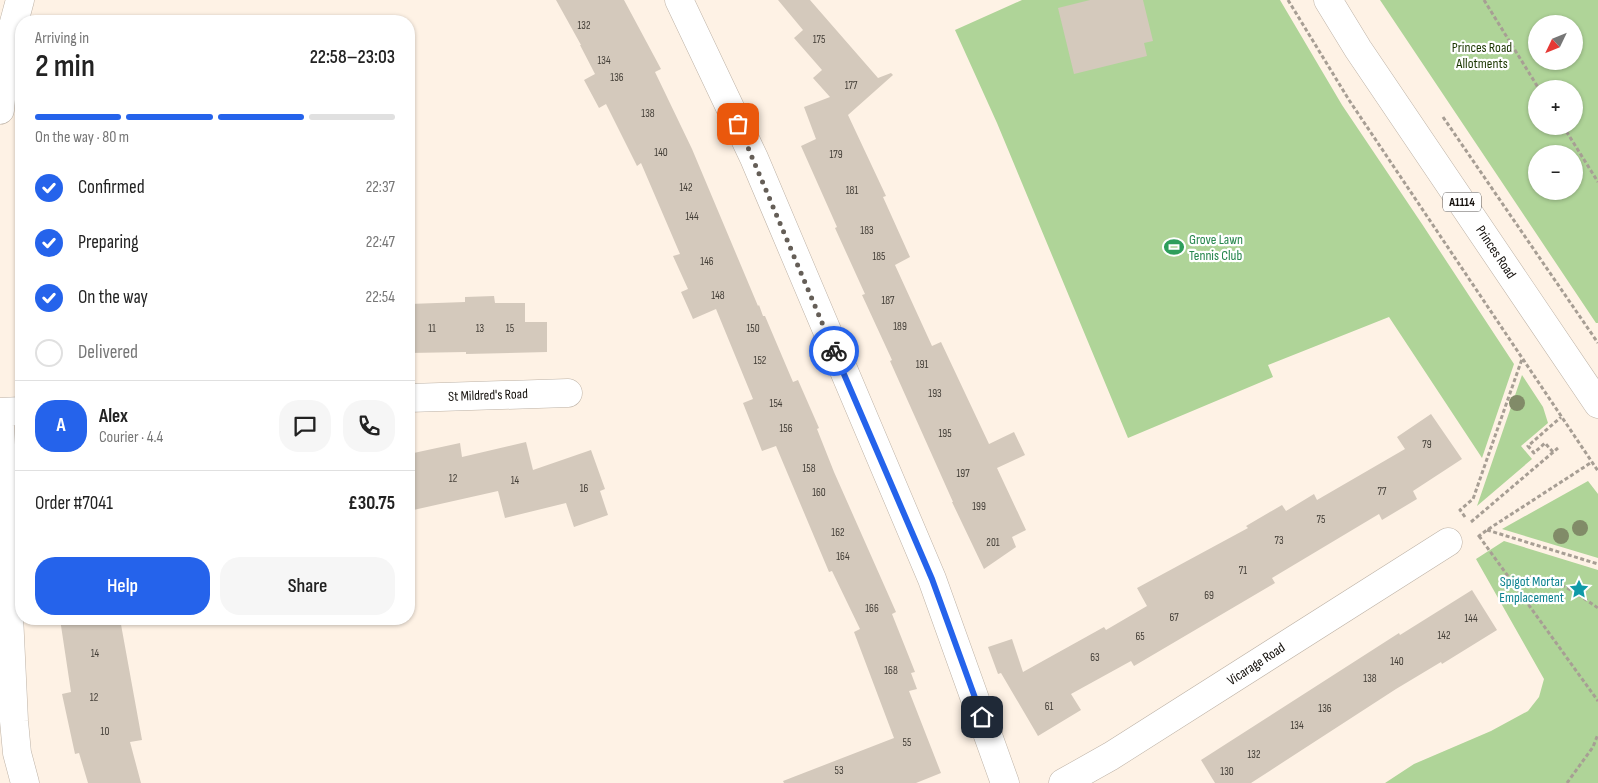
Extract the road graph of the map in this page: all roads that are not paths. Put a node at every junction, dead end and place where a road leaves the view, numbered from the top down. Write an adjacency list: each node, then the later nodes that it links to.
1 (20, 0): 4 (street)
2 (679, 0): 17 (street)
3 (1328, 0): 10 (street, Princes Road / A1114)
4 (15, 15)
5 (15, 15): 6 (street)
6 (2, 55): 7 (street)
7 (0, 110)
8 (568, 393): 9 (street, St Mildred's Road)
9 (415, 398)
10 (1598, 404)
11 (15, 411): 12 (street)
12 (0, 412)
13 (0, 424): 15 (street)
14 (1448, 542): 18 (street, Vicarage Road)
15 (4, 569): 16 (street)
16 (25, 783)
17 (1005, 783)
18 (1063, 783)

